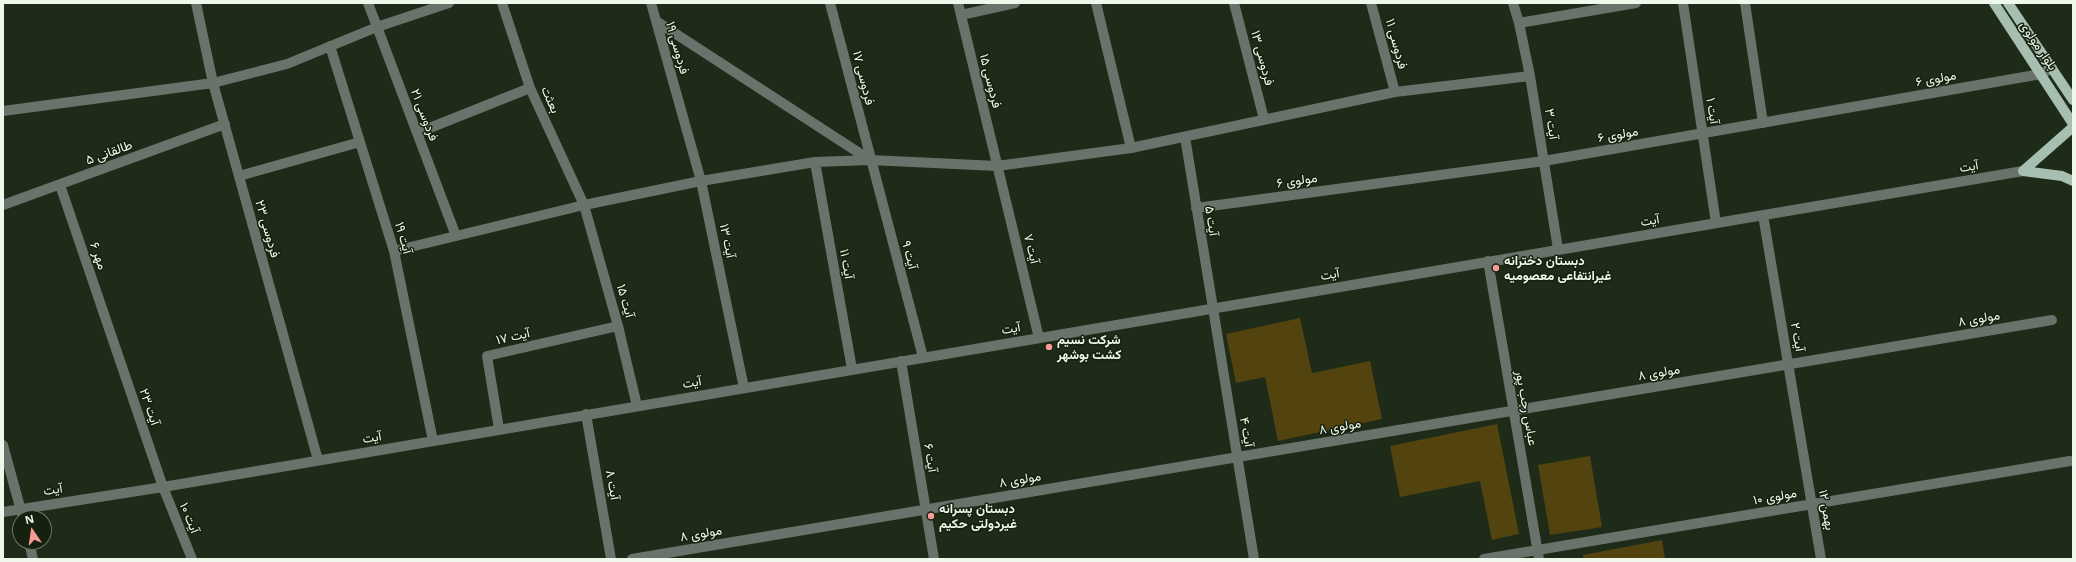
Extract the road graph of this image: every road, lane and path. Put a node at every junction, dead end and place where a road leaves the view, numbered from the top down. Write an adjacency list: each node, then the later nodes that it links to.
1 (196, 3): 26 (street, فردوسی ۲۳)
2 (368, 3): 21 (street, فردوسی ۲۱)
3 (449, 3): 21 (street)
4 (502, 3): 27 (street, بعثت)
5 (651, 3): 19 (street, فردوسی ۱۹)
6 (830, 3): 41 (street, فردوسی ۱۷)
7 (958, 3): 18 (street, فردوسی ۱۵)
8 (1015, 3): 18 (street)
9 (1096, 3): 40 (street)
10 (1234, 3): 32 (street, فردوسی ۱۳)
11 (1371, 3): 28 (street, فردوسی ۱۱)
12 (1513, 3): 20 (street, آیت ۳)
13 (1636, 3): 20 (street)
14 (1683, 3): 37 (street, آیت ۱)
15 (1745, 3): 33 (street)
16 (1994, 3): 24 (main road, بلوار مولوی)
17 (2008, 3): 23 (main road, بلوار مولوی)
18 (961, 15): 44 (street, فردوسی ۱۵)
19 (656, 21): 30 (street, فردوسی ۱۹); 41 (street)
20 (1519, 23): 25 (street, آیت ۳)
21 (377, 27): 22 (street); 36 (street, فردوسی ۲۱)
22 (330, 46): 26 (street); 39 (street, آیت ۱۹)
23 (2052, 68): 24 (street, مولوی ۶); 29 (main road, بلوار مولوی)
24 (2041, 74): 33 (street, مولوی ۶); 35 (main road, بلوار مولوی)
25 (1530, 76): 28 (street); 42 (street, آیت ۳)
26 (213, 83): 31 (street); 34 (street, فردوسی ۲۳)
27 (530, 88): 36 (street); 51 (street, بعثت)
28 (1395, 92): 32 (street)
29 (2073, 100)
30 (679, 101): 47 (street, آیت ۱۳)
31 (3, 111)
32 (1264, 119): 38 (street)
33 (1763, 123): 37 (street, مولوی ۶)
34 (225, 124): 46 (street, فردوسی ۲۳); 49 (street, طالقانی ۵)
35 (2073, 126): 45 (main road)
36 (417, 133): 55 (street, فردوسی ۲۱)
37 (1703, 134): 42 (street, مولوی ۶); 54 (street, آیت ۱)
38 (1185, 136): 40 (street); 52 (street, آیت ۵)
39 (360, 142): 46 (street); 57 (street, آیت ۱۹)
40 (1131, 148): 44 (street)
41 (870, 160): 43 (street); 44 (street); 64 (street, آیت ۹)
42 (1544, 161): 52 (street, مولوی ۶); 56 (street, آیت ۳)
43 (814, 162): 47 (street); 67 (street, آیت ۱۱)
44 (997, 166): 63 (street, آیت ۷)
45 (2023, 171): 48 (main road); 53 (street, آیت)
46 (239, 176): 76 (street, فردوسی ۲۳)
47 (701, 181): 51 (street); 68 (street, آیت ۱۳)
48 (2073, 181)
49 (60, 184): 50 (street, طالقانی ۵); 62 (street, مهر ۶)
50 (3, 205)
51 (584, 205): 55 (street); 61 (street, آیت ۱۵)
52 (1196, 208): 59 (street, آیت ۵)
53 (1763, 215): 54 (street, آیت); 66 (street, آیت ۲)
54 (1716, 223): 56 (street, آیت)
55 (456, 236): 57 (street)
56 (1558, 250): 58 (street, آیت)
57 (394, 251): 73 (street, آیت ۱۹)
58 (1488, 262): 59 (street, آیت); 70 (street, عباس رجب پور)
59 (1212, 308): 63 (street, آیت); 75 (street, آیت ۴)
60 (2052, 320): 66 (street, مولوی ۸)
61 (618, 326): 69 (street, آیت ۱۵); 72 (street, آیت ۱۷)
62 (111, 336): 79 (street, آیت ۲۳)
63 (1039, 338): 64 (street, آیت)
64 (923, 358): 65 (street, آیت)
65 (901, 361): 67 (street, آیت); 83 (street, آیت ۶)
66 (1788, 364): 70 (street, مولوی ۸); 78 (street, آیت ۲)
67 (852, 369): 68 (street, آیت)
68 (744, 388): 69 (street, آیت)
69 (637, 406): 71 (street, آیت)
70 (1514, 410): 75 (street, مولوی ۸); 84 (street, عباس رجب پور)
71 (586, 414): 72 (street, آیت); 86 (street, آیت ۸)
72 (499, 429): 73 (street, آیت)
73 (433, 440): 76 (street, آیت)
74 (3, 445): 81 (street)
75 (1237, 457): 83 (street, مولوی ۸); 89 (street, آیت ۴)
76 (318, 460): 79 (street, آیت)
77 (2070, 461): 80 (street, مولوی ۱۰)
78 (1805, 464): 80 (street, بهمن ۱۲)
79 (163, 487): 82 (street, آیت); 85 (street, آیت ۱۰)
80 (1812, 504): 84 (street, مولوی ۱۰); 91 (street, بهمن ۱۲)
81 (21, 510)
82 (38, 510)
83 (926, 510): 87 (street, مولوی ۸); 88 (street, آیت ۶)
84 (1539, 554): 90 (street, مولوی ۱۰)
85 (192, 559)
86 (611, 559)
87 (632, 559)
88 (934, 559)
89 (1254, 559)
90 (1484, 559)
91 (1821, 559)

